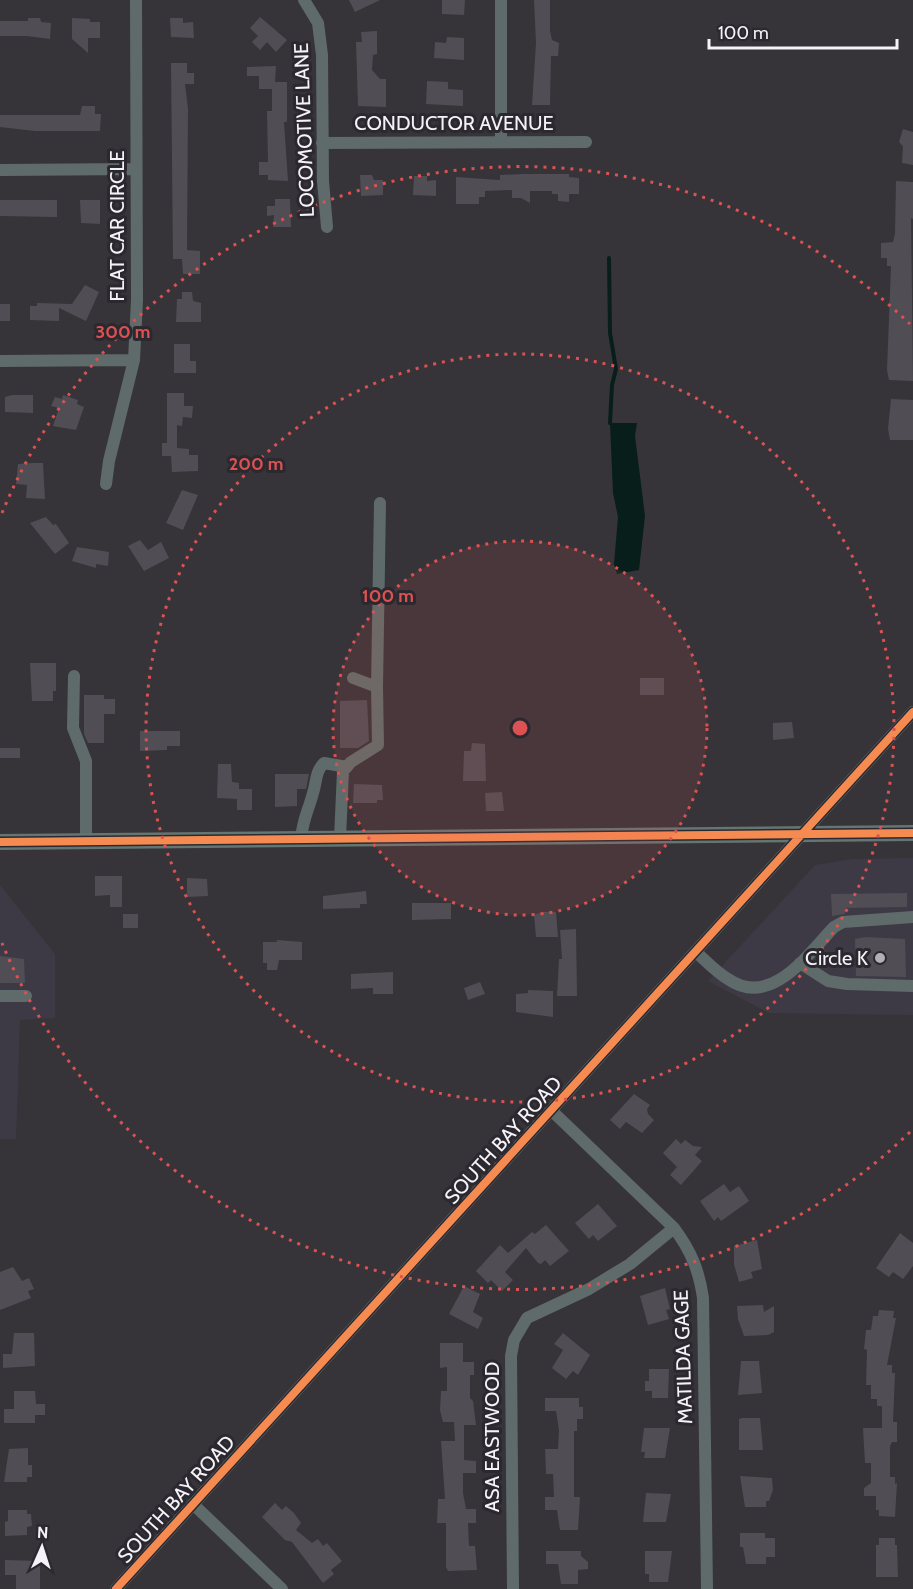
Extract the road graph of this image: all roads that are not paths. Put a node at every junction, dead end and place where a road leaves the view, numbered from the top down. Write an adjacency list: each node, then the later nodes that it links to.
1 (136, 0): 7 (street, FLAT CAR CIRCLE)
2 (304, 0): 6 (street, LOCOMOTIVE LANE)
3 (501, 0): 4 (street)
4 (501, 142): 5 (street, CONDUCTOR AVENUE); 6 (street, CONDUCTOR AVENUE)
5 (586, 142)
6 (322, 143): 9 (street, LOCOMOTIVE LANE)
7 (136, 169): 8 (street); 10 (street, FLAT CAR CIRCLE)
8 (0, 170)
9 (327, 227)
10 (134, 360): 11 (street); 12 (street, FLAT CAR CIRCLE)
11 (0, 361)
12 (106, 484)
13 (380, 503): 16 (street)
14 (74, 676): 23 (street)
15 (353, 678): 16 (street)
16 (376, 687): 18 (street)
17 (913, 712): 20 (street, SOUTH BAY ROAD)
18 (347, 767): 21 (street); 22 (street)
19 (913, 833): 20 (main road)
20 (803, 834): 21 (main road); 26 (street, SOUTH BAY ROAD)
21 (340, 838): 22 (main road)
22 (301, 839): 23 (main road)
23 (86, 841): 24 (main road)
24 (0, 842)
25 (913, 917): 27 (street)
26 (696, 952): 27 (street); 31 (street, SOUTH BAY ROAD)
27 (801, 963): 28 (street)
28 (913, 986)
29 (0, 996): 30 (street)
30 (26, 996)
31 (552, 1111): 32 (street, MATILDA GAGE); 33 (street, SOUTH BAY ROAD)
32 (674, 1228): 36 (street, ASA EASTWOOD); 37 (street, MATILDA GAGE)
33 (194, 1505): 34 (street, SOUTH BAY ROAD); 35 (street)
34 (116, 1589)
35 (282, 1589)
36 (513, 1589)
37 (707, 1589)

